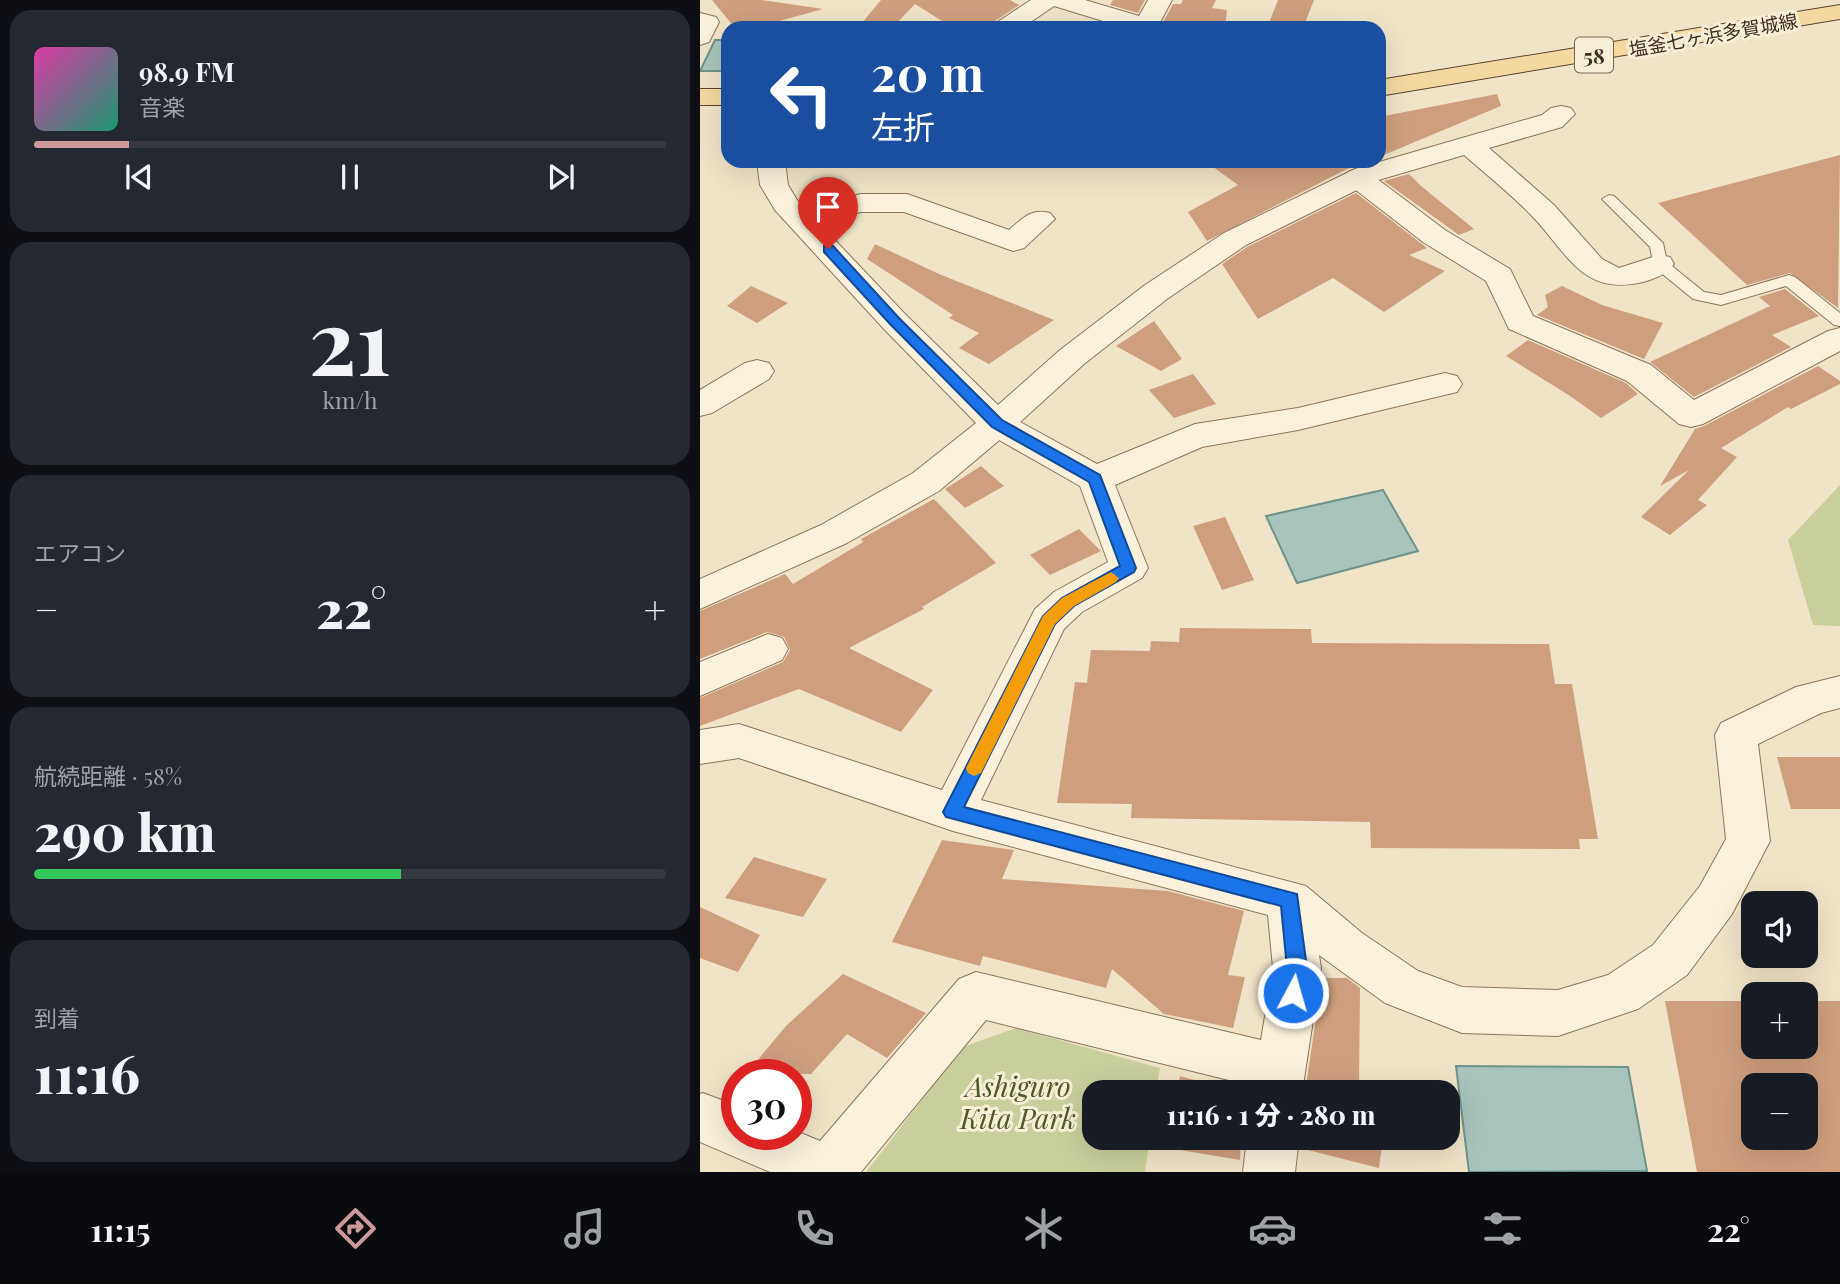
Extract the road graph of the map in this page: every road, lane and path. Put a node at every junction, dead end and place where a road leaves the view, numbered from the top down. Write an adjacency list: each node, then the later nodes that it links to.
1 (1047, 0): 6 (street)
2 (1059, 0): 7 (street)
3 (1160, 0): 8 (street)
4 (1829, 13): 10 (main road, 塩釜七ヶ浜多賀城線 / 58)
5 (700, 20): 9 (street)
6 (1015, 21)
7 (1129, 21)
8 (1149, 21)
9 (700, 37)
10 (1386, 87)
11 (700, 97): 12 (main road)
12 (721, 97)
13 (1561, 114): 14 (street)
14 (1467, 144): 16 (street); 20 (street)
15 (772, 168): 18 (street)
16 (1358, 178): 22 (street); 26 (street)
17 (1609, 199): 20 (lane)
18 (798, 217): 19 (street); 26 (street)
19 (1040, 219)
20 (1659, 264): 21 (lane)
21 (1840, 321)
22 (1840, 338)
23 (758, 371): 25 (street)
24 (1445, 384): 27 (street)
25 (700, 405)
26 (997, 424): 27 (street); 28 (street)
27 (1095, 479): 33 (street)
28 (700, 595)
29 (768, 649): 30 (street)
30 (700, 680)
31 (1840, 692): 34 (street)
32 (700, 747): 33 (street)
33 (953, 812): 34 (street)
34 (1290, 900): 36 (street)
35 (1274, 1080): 39 (street)
36 (1278, 1080)
37 (778, 1150): 39 (street)
38 (1272, 1150): 40 (street)
39 (827, 1171)
40 (1269, 1172)

